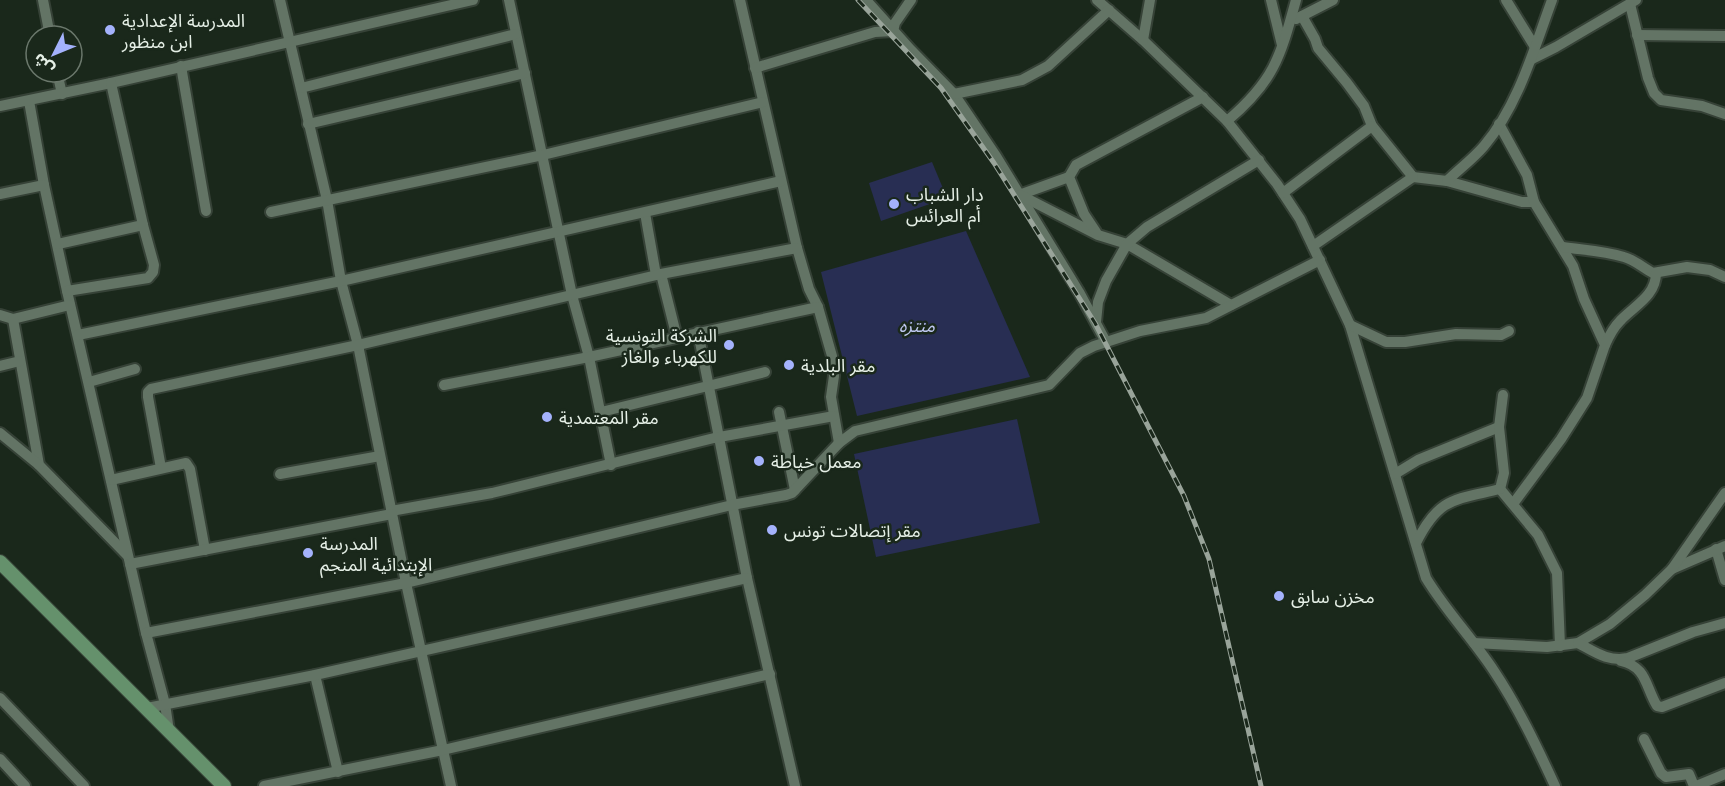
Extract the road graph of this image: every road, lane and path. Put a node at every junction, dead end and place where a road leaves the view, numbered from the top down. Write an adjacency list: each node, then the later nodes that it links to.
1 (44, 0): 20 (street)
2 (280, 0): 26 (street)
3 (473, 0): 16 (street)
4 (509, 0): 22 (street)
5 (740, 0): 31 (street)
6 (866, 0): 21 (street)
7 (911, 0): 21 (street)
8 (1097, 0): 17 (street)
9 (1150, 0): 25 (street)
10 (1271, 0): 28 (street)
11 (1296, 0): 19 (street)
12 (1333, 0): 18 (street)
13 (1506, 0): 27 (street)
14 (1552, 0): 27 (street)
15 (1633, 2): 23 (street); 29 (street)
16 (425, 5): 26 (street)
17 (1109, 10): 25 (street); 37 (street)
18 (1302, 16): 19 (street); 46 (street)
19 (1290, 22): 28 (street)
20 (48, 24)
21 (893, 31): 31 (street); 37 (street)
22 (516, 34): 32 (street); 35 (street)
23 (1637, 35): 24 (street); 42 (street)
24 (1725, 36)
25 (1143, 40): 38 (street)
26 (289, 42): 30 (street); 35 (street)
27 (1535, 47): 29 (street)
28 (1283, 48): 43 (street)
29 (1532, 59): 45 (street)
30 (181, 66): 33 (street); 59 (street)
31 (755, 68): 40 (street)
32 (525, 73): 44 (street); 47 (street)
33 (111, 83): 36 (street); 62 (street)
34 (60, 84): 36 (street)
35 (301, 87): 44 (street)
36 (62, 94): 39 (street)
37 (954, 94): 56 (street)
38 (1203, 97): 43 (street); 49 (street)
39 (30, 101): 41 (street); 53 (street)
40 (763, 102): 47 (street); 51 (street)
41 (0, 106)
42 (1725, 114)
43 (1227, 121): 48 (street)
44 (309, 124): 57 (street)
45 (1500, 124): 52 (street); 58 (street)
46 (1372, 126): 50 (street); 54 (street)
47 (543, 155): 57 (street); 63 (street)
48 (1259, 160): 54 (street); 66 (street)
49 (1069, 177): 56 (street); 64 (street)
50 (1413, 177): 52 (street); 67 (street)
51 (781, 181): 61 (street); 69 (street)
52 (1447, 181): 58 (street)
53 (44, 185): 55 (street); 65 (street)
54 (1283, 193): 67 (street)
55 (0, 194)
56 (1019, 195): 64 (street); 82 (street)
57 (327, 200): 60 (street); 74 (street)
58 (1534, 202): 68 (street)
59 (207, 211)
60 (271, 212)
61 (645, 213): 63 (street); 72 (street)
62 (143, 225): 65 (street); 75 (street)
63 (558, 233): 74 (street); 76 (street)
64 (1098, 235): 66 (street)
65 (58, 244): 75 (street)
66 (1127, 244): 78 (street); 82 (street)
67 (1313, 246): 70 (street)
68 (1563, 247): 71 (street); 90 (street)
69 (797, 248): 72 (street); 79 (street)
70 (1320, 260): 78 (street); 83 (street)
71 (1656, 273): 73 (street); 90 (street)
72 (658, 274): 76 (street); 87 (street)
73 (1725, 277)
74 (341, 281): 86 (street); 89 (street)
75 (67, 291): 77 (street)
76 (572, 295): 89 (street); 91 (street)
77 (70, 305): 81 (street); 86 (street)
78 (1231, 305): 88 (street)
79 (818, 307): 85 (street); 102 (street)
80 (0, 315): 81 (street)
81 (13, 318): 92 (street)
82 (1096, 322): 88 (street)
83 (1350, 325): 84 (street); 113 (street)
84 (1509, 331)
85 (698, 332): 87 (street); 98 (street)
86 (78, 335): 96 (street)
87 (677, 338): 91 (street)
88 (1106, 342): 107 (street)
89 (358, 345): 108 (street); 111 (street)
90 (1605, 345): 118 (street)
91 (589, 357): 97 (street); 100 (street)
92 (21, 361): 93 (street); 109 (street)
93 (0, 366)
94 (135, 369): 96 (street)
95 (765, 372): 98 (street)
96 (89, 382): 114 (street)
97 (444, 385)
98 (707, 385): 100 (street); 106 (street)
99 (1503, 395): 104 (street)
100 (601, 412): 110 (street)
101 (779, 412): 103 (street)
102 (834, 416): 103 (street); 107 (street)
103 (782, 425): 106 (street); 116 (street)
104 (1499, 427): 113 (street); 115 (street)
105 (0, 433): 109 (street)
106 (719, 437): 110 (street); 119 (street)
107 (839, 443): 116 (street)
108 (380, 456): 112 (street); 120 (street)
109 (39, 465): 124 (street)
110 (611, 465): 120 (street)
111 (161, 468): 114 (street); 123 (street)
112 (280, 474)
113 (1395, 474): 121 (street)
114 (111, 480): 124 (street)
115 (1500, 489): 118 (street); 121 (street)
116 (795, 490): 119 (street)
117 (1725, 493): 126 (street)
118 (1513, 504): 134 (street)
119 (732, 505): 127 (street); 129 (street)
120 (392, 513): 123 (street); 129 (street)
121 (1416, 543): 132 (street)
122 (1720, 547): 126 (street); 128 (street)
123 (205, 550): 124 (street)
124 (129, 560): 131 (street)
125 (0, 562): 142 (main road)
126 (1672, 569): 133 (street)
127 (747, 578): 135 (street); 137 (street)
128 (1725, 580)
129 (406, 583): 131 (street); 135 (street)
130 (1725, 623): 136 (street)
131 (146, 633): 141 (street)
132 (1474, 643): 134 (street); 155 (street)
133 (1578, 643): 134 (street); 136 (street)
134 (1560, 645)
135 (421, 651): 138 (street); 145 (street)
136 (1618, 660): 139 (street)
137 (770, 674): 145 (street); 154 (street)
138 (315, 675): 141 (street); 147 (street)
139 (1725, 684)
140 (0, 698): 150 (street)
141 (165, 704): 142 (street); 143 (street)
142 (147, 708): 143 (main road)
143 (169, 731): 151 (main road)
144 (1644, 740): 156 (street)
145 (443, 750): 147 (street); 153 (street)
146 (0, 759): 149 (street)
147 (338, 772): 152 (street)
148 (1725, 774): 156 (street)
149 (25, 786)
150 (84, 786)
151 (224, 786)
152 (264, 786)
153 (451, 786)
154 (795, 786)
155 (1555, 786)
156 (1695, 786)

